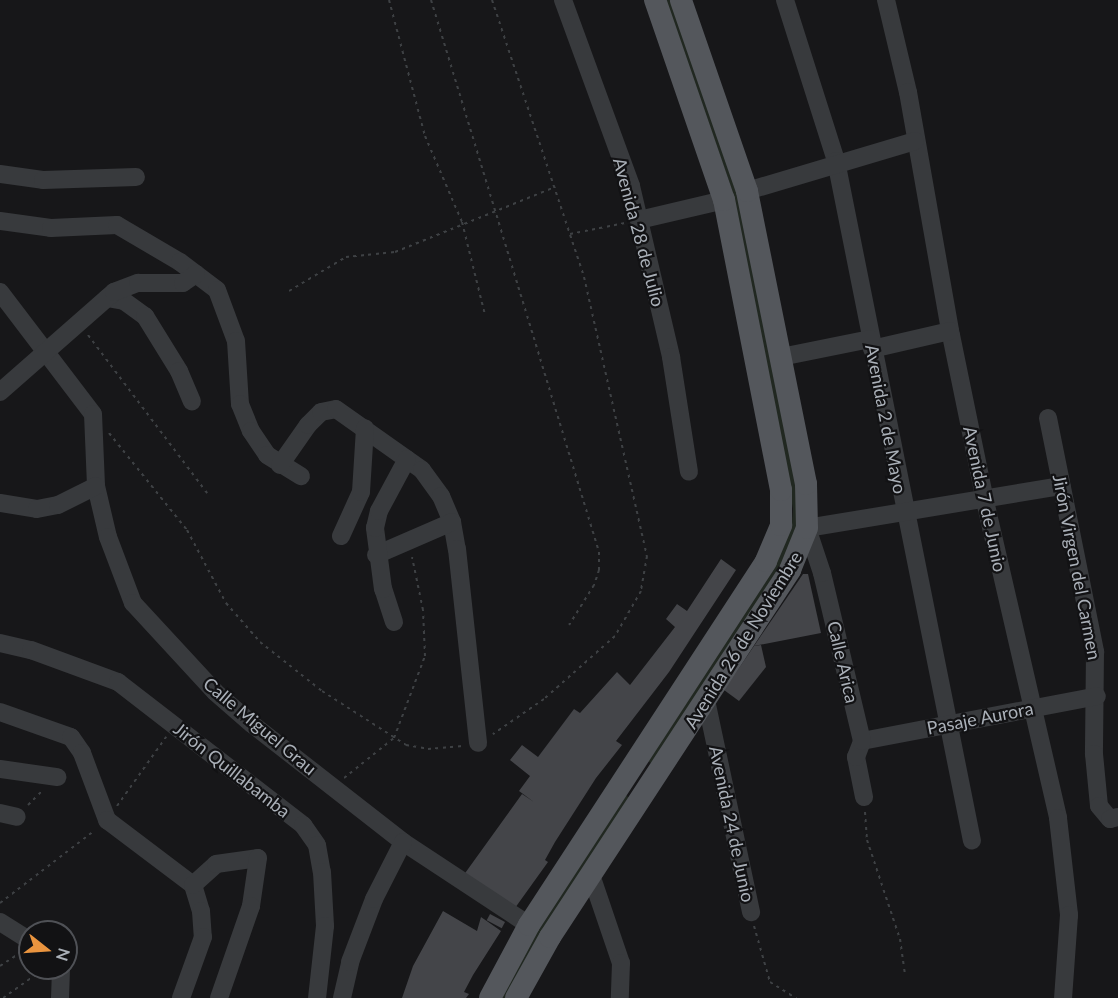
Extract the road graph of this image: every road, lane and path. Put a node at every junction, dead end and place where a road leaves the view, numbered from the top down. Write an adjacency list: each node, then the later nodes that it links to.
1 (388, 0): 19 (path)
2 (431, 0): 16 (path)
3 (492, 0): 13 (path)
4 (563, 0): 17 (street, Avenida 28 de Julio)
5 (655, 0): 15 (main road, Avenida 26 de Noviembre)
6 (681, 0): 14 (main road, Avenida 26 de Noviembre)
7 (784, 0): 10 (street, Avenida 2 de Mayo)
8 (886, 0): 9 (street, Avenida 7 de Junio)
9 (915, 141): 10 (street); 27 (street, Avenida 7 de Junio)
10 (836, 165): 14 (street); 28 (street, Avenida 2 de Mayo)
11 (0, 174): 12 (street)
12 (136, 177)
13 (555, 187): 16 (path); 20 (path)
14 (747, 191): 30 (main road, Avenida 26 de Noviembre)
15 (724, 200): 17 (street); 63 (main road, Avenida 26 de Noviembre)
16 (496, 209): 19 (path); 52 (path)
17 (639, 220): 20 (path); 38 (street, Avenida 28 de Julio)
18 (0, 221): 21 (street)
19 (462, 222): 22 (path); 25 (path)
20 (570, 234): 61 (path)
21 (196, 274): 24 (street); 37 (street)
22 (289, 291)
23 (0, 292): 29 (street)
24 (107, 298): 26 (street); 32 (street)
25 (485, 315)
26 (79, 323): 29 (street); 42 (path)
27 (950, 331): 28 (street); 43 (street, Avenida 7 de Junio)
28 (871, 344): 30 (street); 45 (street, Avenida 2 de Mayo)
29 (47, 351): 31 (street); 33 (street)
30 (781, 357): 47 (main road, Avenida 26 de Noviembre)
31 (0, 392)
32 (192, 401)
33 (93, 414): 40 (street, Calle Miguel Grau); 59 (path)
34 (1048, 418): 41 (street, Jirón Virgen del Carmen)
35 (365, 428): 36 (street); 37 (street); 48 (street)
36 (407, 459): 46 (street); 50 (street)
37 (280, 465): 39 (street)
38 (689, 472)
39 (301, 476)
40 (96, 486): 44 (street); 66 (street, Calle Miguel Grau)
41 (1062, 486): 43 (street); 54 (street, Jirón Virgen del Carmen)
42 (207, 494)
43 (985, 501): 45 (street); 56 (street, Avenida 7 de Junio)
44 (0, 503)
45 (904, 515): 47 (street); 58 (street, Avenida 2 de Mayo)
46 (452, 522): 49 (street); 61 (street)
47 (807, 528): 55 (main road, Avenida 26 de Noviembre); 60 (street, Calle Arica)
48 (341, 536)
49 (409, 541): 50 (street); 59 (path)
50 (376, 555): 51 (street)
51 (394, 622)
52 (569, 625)
53 (0, 643): 87 (street, Jirón Quillabamba)
54 (1097, 696): 56 (street, Pasaje Aurora); 69 (street, Jirón Virgen del Carmen)
55 (706, 700): 65 (main road, Avenida 26 de Noviembre); 74 (street, Avenida 24 de Junio)
56 (1032, 708): 58 (street, Pasaje Aurora); 93 (street, Avenida 7 de Junio)
57 (0, 712): 73 (street)
58 (949, 724): 60 (street, Pasaje Aurora); 70 (street, Avenida 2 de Mayo)
59 (394, 738): 61 (path); 66 (path)
60 (862, 741): 67 (street, Calle Arica)
61 (478, 743)
62 (0, 769): 64 (street)
63 (629, 772): 65 (main road); 76 (main road, Avenida 26 de Noviembre)
64 (57, 777): 68 (path)
65 (650, 786): 72 (main road, Avenida 26 de Noviembre)
66 (333, 787): 71 (street, Calle Miguel Grau)
67 (864, 797): 80 (path)
68 (8, 815)
69 (1118, 817)
70 (972, 841)
71 (403, 842): 76 (street, Calle Miguel Grau); 88 (street)
72 (591, 875): 90 (main road, Avenida 26 de Noviembre); 91 (street)
73 (193, 885): 85 (street); 86 (street)
74 (751, 912): 92 (path)
75 (0, 922): 77 (street)
76 (530, 925): 89 (main road, Avenida 26 de Noviembre)
77 (18, 933)
78 (18, 957): 79 (path)
79 (0, 966)
80 (905, 973)
81 (28, 980): 83 (path)
82 (61, 980): 84 (street)
83 (3, 998)
84 (60, 998)
85 (181, 998)
86 (219, 998)
87 (317, 998)
88 (342, 998)
89 (490, 998)
90 (516, 998)
91 (620, 998)
92 (796, 998)
93 (1062, 998)

